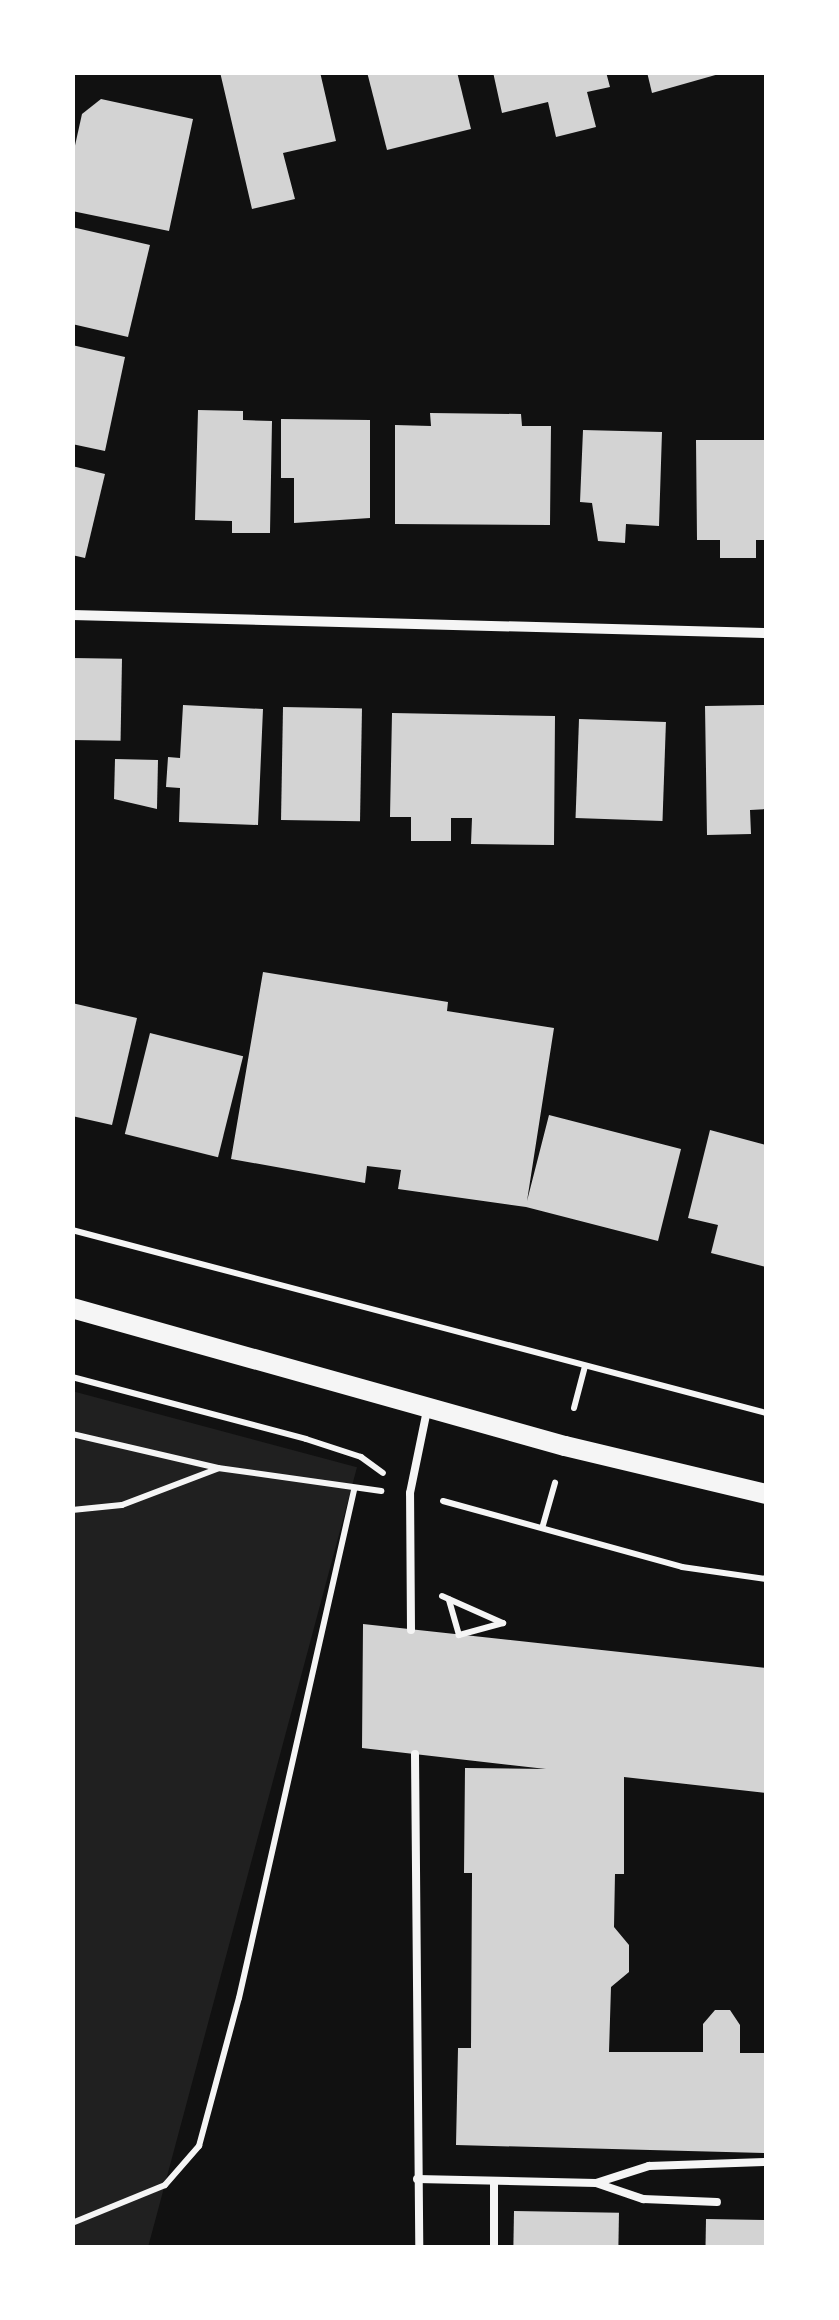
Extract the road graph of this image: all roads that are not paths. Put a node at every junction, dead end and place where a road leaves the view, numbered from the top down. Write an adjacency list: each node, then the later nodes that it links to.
1 (72, 615): 2 (street)
2 (766, 633)
3 (72, 1308): 4 (main road)
4 (428, 1405): 5 (main road); 6 (lane)
5 (766, 1494)
6 (411, 1630)
7 (415, 1754): 9 (lane)
8 (766, 2162): 10 (lane)
9 (417, 2179): 11 (lane); 13 (lane)
10 (596, 2183): 11 (lane); 12 (lane)
11 (494, 2184): 14 (lane)
12 (717, 2202)
13 (419, 2248)
14 (494, 2248)

